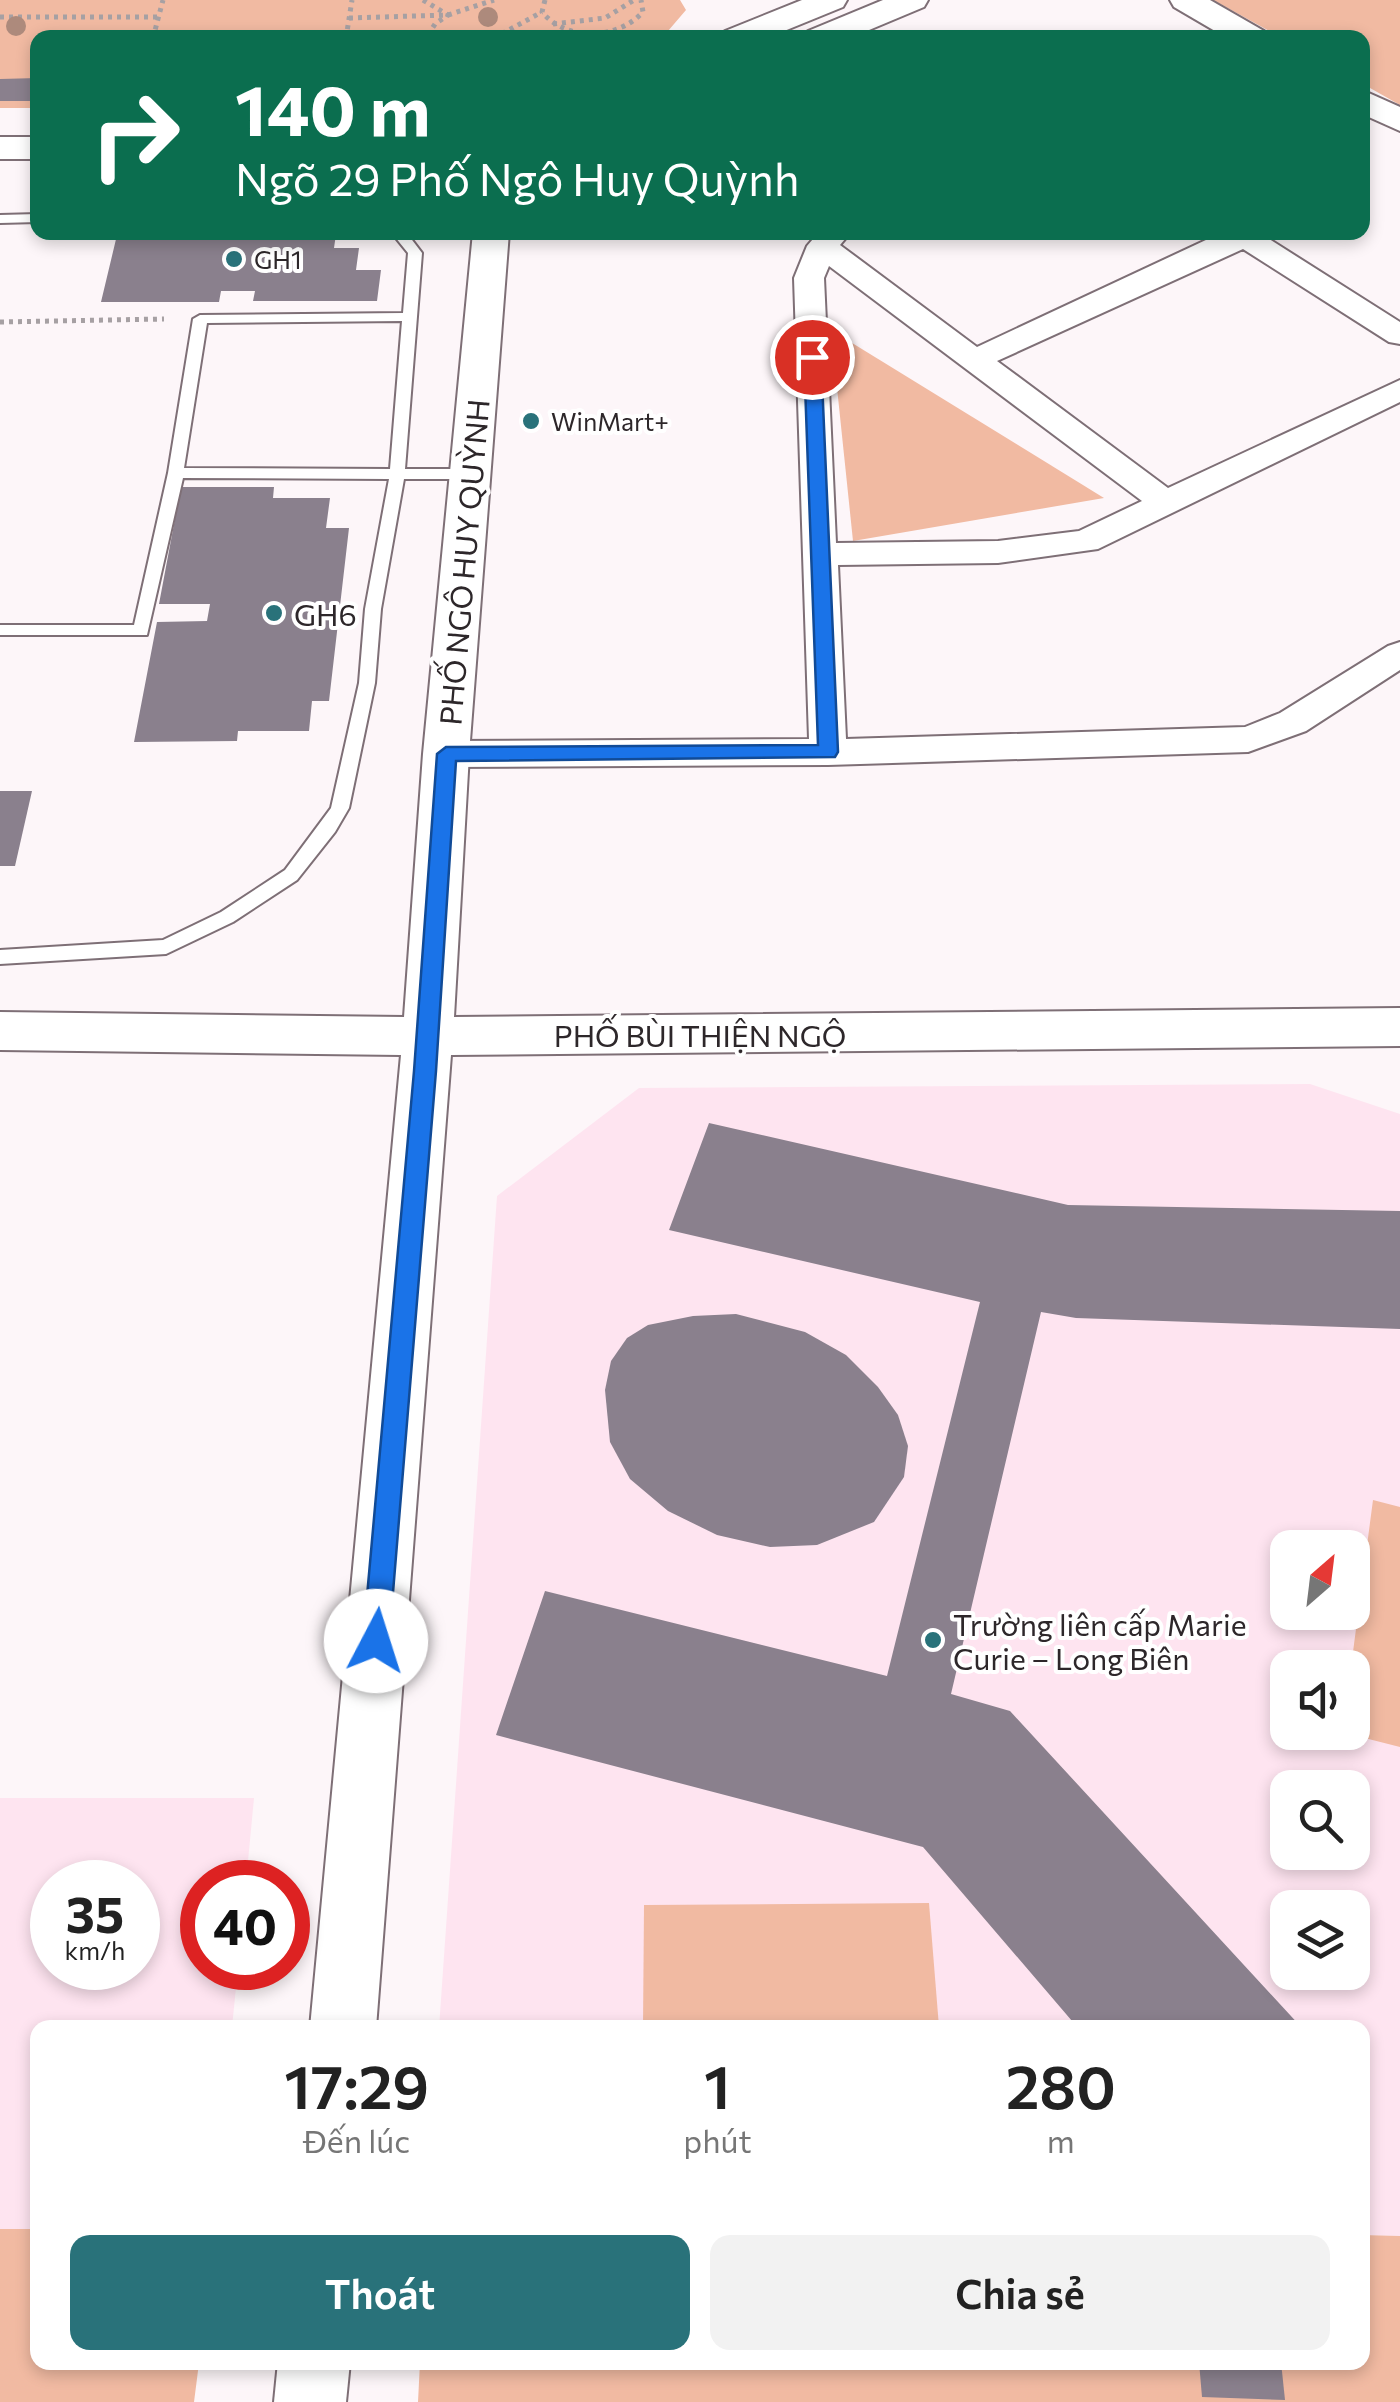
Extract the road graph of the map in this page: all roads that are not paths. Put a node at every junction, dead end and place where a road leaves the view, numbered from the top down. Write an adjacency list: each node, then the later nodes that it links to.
1 (831, 0): 4 (street)
2 (912, 0): 5 (street)
3 (1186, 0): 6 (street)
4 (757, 30)
5 (839, 30)
6 (1238, 30)
7 (1370, 104): 8 (street)
8 (1400, 121)
9 (0, 148): 10 (street)
10 (30, 148)
11 (0, 218): 12 (lane)
12 (30, 218)
13 (404, 240): 19 (lane)
14 (490, 240): 24 (street, PHỐ NGÔ HUY QUỲNH)
15 (828, 240): 27 (street)
16 (830, 240): 21 (street)
17 (1229, 240): 21 (street)
18 (1248, 240): 20 (street)
19 (410, 317): 23 (lane); 25 (lane)
20 (1400, 335)
21 (974, 360): 26 (street)
22 (1400, 390): 26 (street)
23 (176, 473): 25 (lane); 28 (lane)
24 (471, 474): 25 (lane); 31 (street, PHỐ NGÔ HUY QUỲNH)
25 (397, 476): 32 (lane)
26 (1166, 503): 27 (street)
27 (820, 554): 30 (street)
28 (0, 630)
29 (1400, 654): 30 (street)
30 (828, 752): 31 (street)
31 (446, 754): 35 (street, PHỐ NGÔ HUY QUỲNH)
32 (0, 957)
33 (1399, 1030): 35 (street, PHỐ BÙI THIỆN NGỘ)
34 (0, 1031): 35 (street, PHỐ BÙI THIỆN NGỘ)
35 (428, 1036): 36 (street, PHỐ NGÔ HUY QUỲNH)
36 (344, 2020)
37 (313, 2370): 38 (street)
38 (310, 2402)

